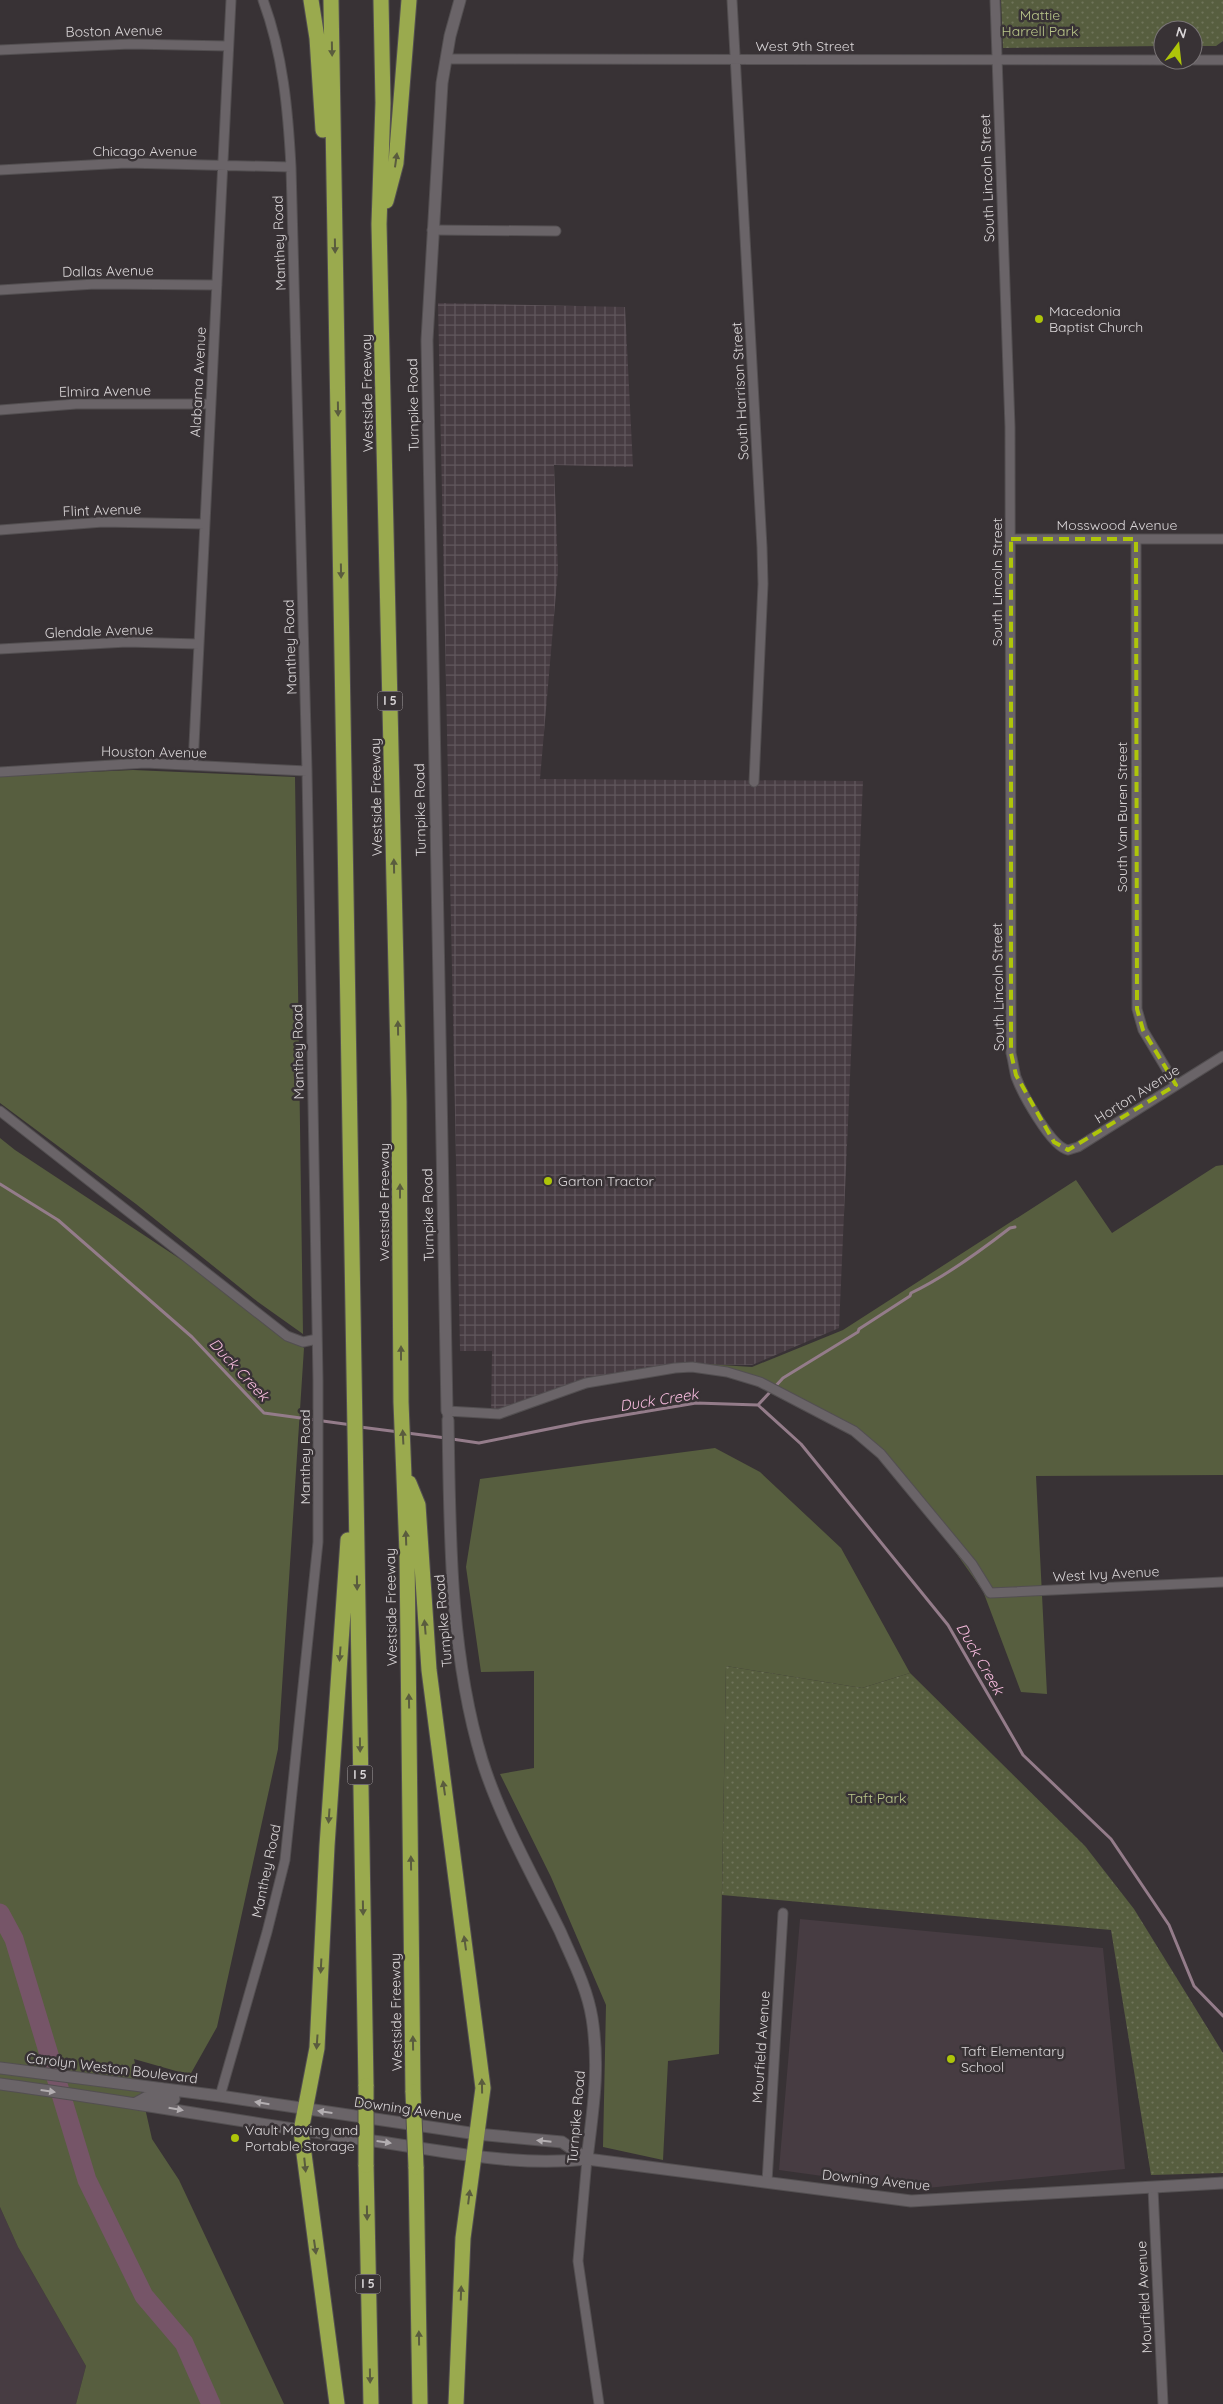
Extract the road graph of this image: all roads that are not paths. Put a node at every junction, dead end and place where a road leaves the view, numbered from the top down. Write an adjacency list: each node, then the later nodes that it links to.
1 (231, 0): 10 (street, Alabama Avenue)
2 (264, 0): 19 (street, Manthey Road)
3 (311, 0): 21 (highway)
4 (331, 0): 21 (highway, I 5, one-way to 21)
5 (380, 0): 22 (highway, Westside Freeway / I 5)
6 (409, 0): 22 (highway, one-way to 6)
7 (460, 0): 12 (street, Turnpike Road)
8 (732, 0): 13 (street, South Harrison Street)
9 (995, 0): 14 (street, South Lincoln Street)
10 (228, 46): 11 (street, Boston Avenue); 18 (street, Alabama Avenue)
11 (0, 50)
12 (446, 59): 13 (street, West 9th Street); 23 (street, Turnpike Road)
13 (735, 59): 14 (street, West 9th Street); 39 (street, South Harrison Street)
14 (998, 60): 15 (street, West 9th Street); 31 (street, South Lincoln Street)
15 (1153, 60)
16 (1203, 60): 17 (street)
17 (1223, 60)
18 (222, 166): 19 (street, Chicago Avenue); 20 (street, Chicago Avenue); 25 (street, Alabama Avenue)
19 (291, 167): 37 (street, Manthey Road)
20 (0, 170)
21 (335, 219): 47 (highway, I 5, one-way to 47)
22 (379, 224): 46 (highway, Westside Freeway / I 5, one-way to 22)
23 (432, 230): 24 (street); 45 (street, Turnpike Road)
24 (556, 231)
25 (217, 284): 26 (street, Dallas Avenue); 27 (street, Alabama Avenue)
26 (0, 290)
27 (211, 404): 28 (street, Elmira Avenue); 29 (street, Alabama Avenue)
28 (0, 410)
29 (205, 524): 30 (street, Flint Avenue); 34 (street, Alabama Avenue)
30 (0, 530)
31 (1011, 539): 32 (street, Mosswood Avenue); 43 (street, South Lincoln Street)
32 (1136, 539): 33 (street, Mosswood Avenue); 41 (street, South Van Buren Street)
33 (1223, 539)
34 (200, 644): 35 (street, Glendale Avenue); 36 (street, Alabama Avenue)
35 (0, 649)
36 (193, 765): 37 (street, Houston Avenue); 38 (street, Houston Avenue)
37 (307, 771): 44 (street, Manthey Road)
38 (0, 772)
39 (754, 782)
40 (1223, 1056): 41 (street, Horton Avenue)
41 (1176, 1085): 43 (street, Horton Avenue)
42 (0, 1111): 44 (street)
43 (1064, 1149)
44 (317, 1339): 52 (street, Manthey Road)
45 (448, 1416): 48 (street, West Ivy Avenue); 58 (street, Turnpike Road)
46 (404, 1472): 56 (highway, one-way to 46); 64 (highway, Westside Freeway / I 5, one-way to 46, bridge)
47 (356, 1520): 54 (highway, one-way to 54); 63 (highway, I 5, one-way to 63, bridge)
48 (1223, 1582)
49 (783, 1913): 59 (street, Mourfield Avenue)
50 (0, 2068): 52 (street, Carolyn Weston Boulevard)
51 (0, 2084): 53 (street, one-way to 53)
52 (220, 2096): 53 (street); 54 (street, Downing Avenue, one-way to 52)
53 (136, 2102): 55 (street, Downing Avenue, one-way to 55)
54 (304, 2110): 55 (highway); 56 (street, Downing Avenue, one-way to 54)
55 (301, 2131): 57 (street, Downing Avenue, one-way to 57); 62 (highway, one-way to 62)
56 (477, 2134): 57 (highway); 58 (street, Downing Avenue, one-way to 56)
57 (474, 2155): 58 (street, Downing Avenue); 65 (highway, one-way to 57)
58 (587, 2159): 59 (street, Downing Avenue); 66 (street, Turnpike Road)
59 (767, 2182): 61 (street, Downing Avenue)
60 (1223, 2183): 61 (street, Downing Avenue)
61 (1153, 2188): 67 (street, Mourfield Avenue)
62 (337, 2404)
63 (370, 2404)
64 (420, 2404)
65 (456, 2404)
66 (599, 2404)
67 (1163, 2404)

